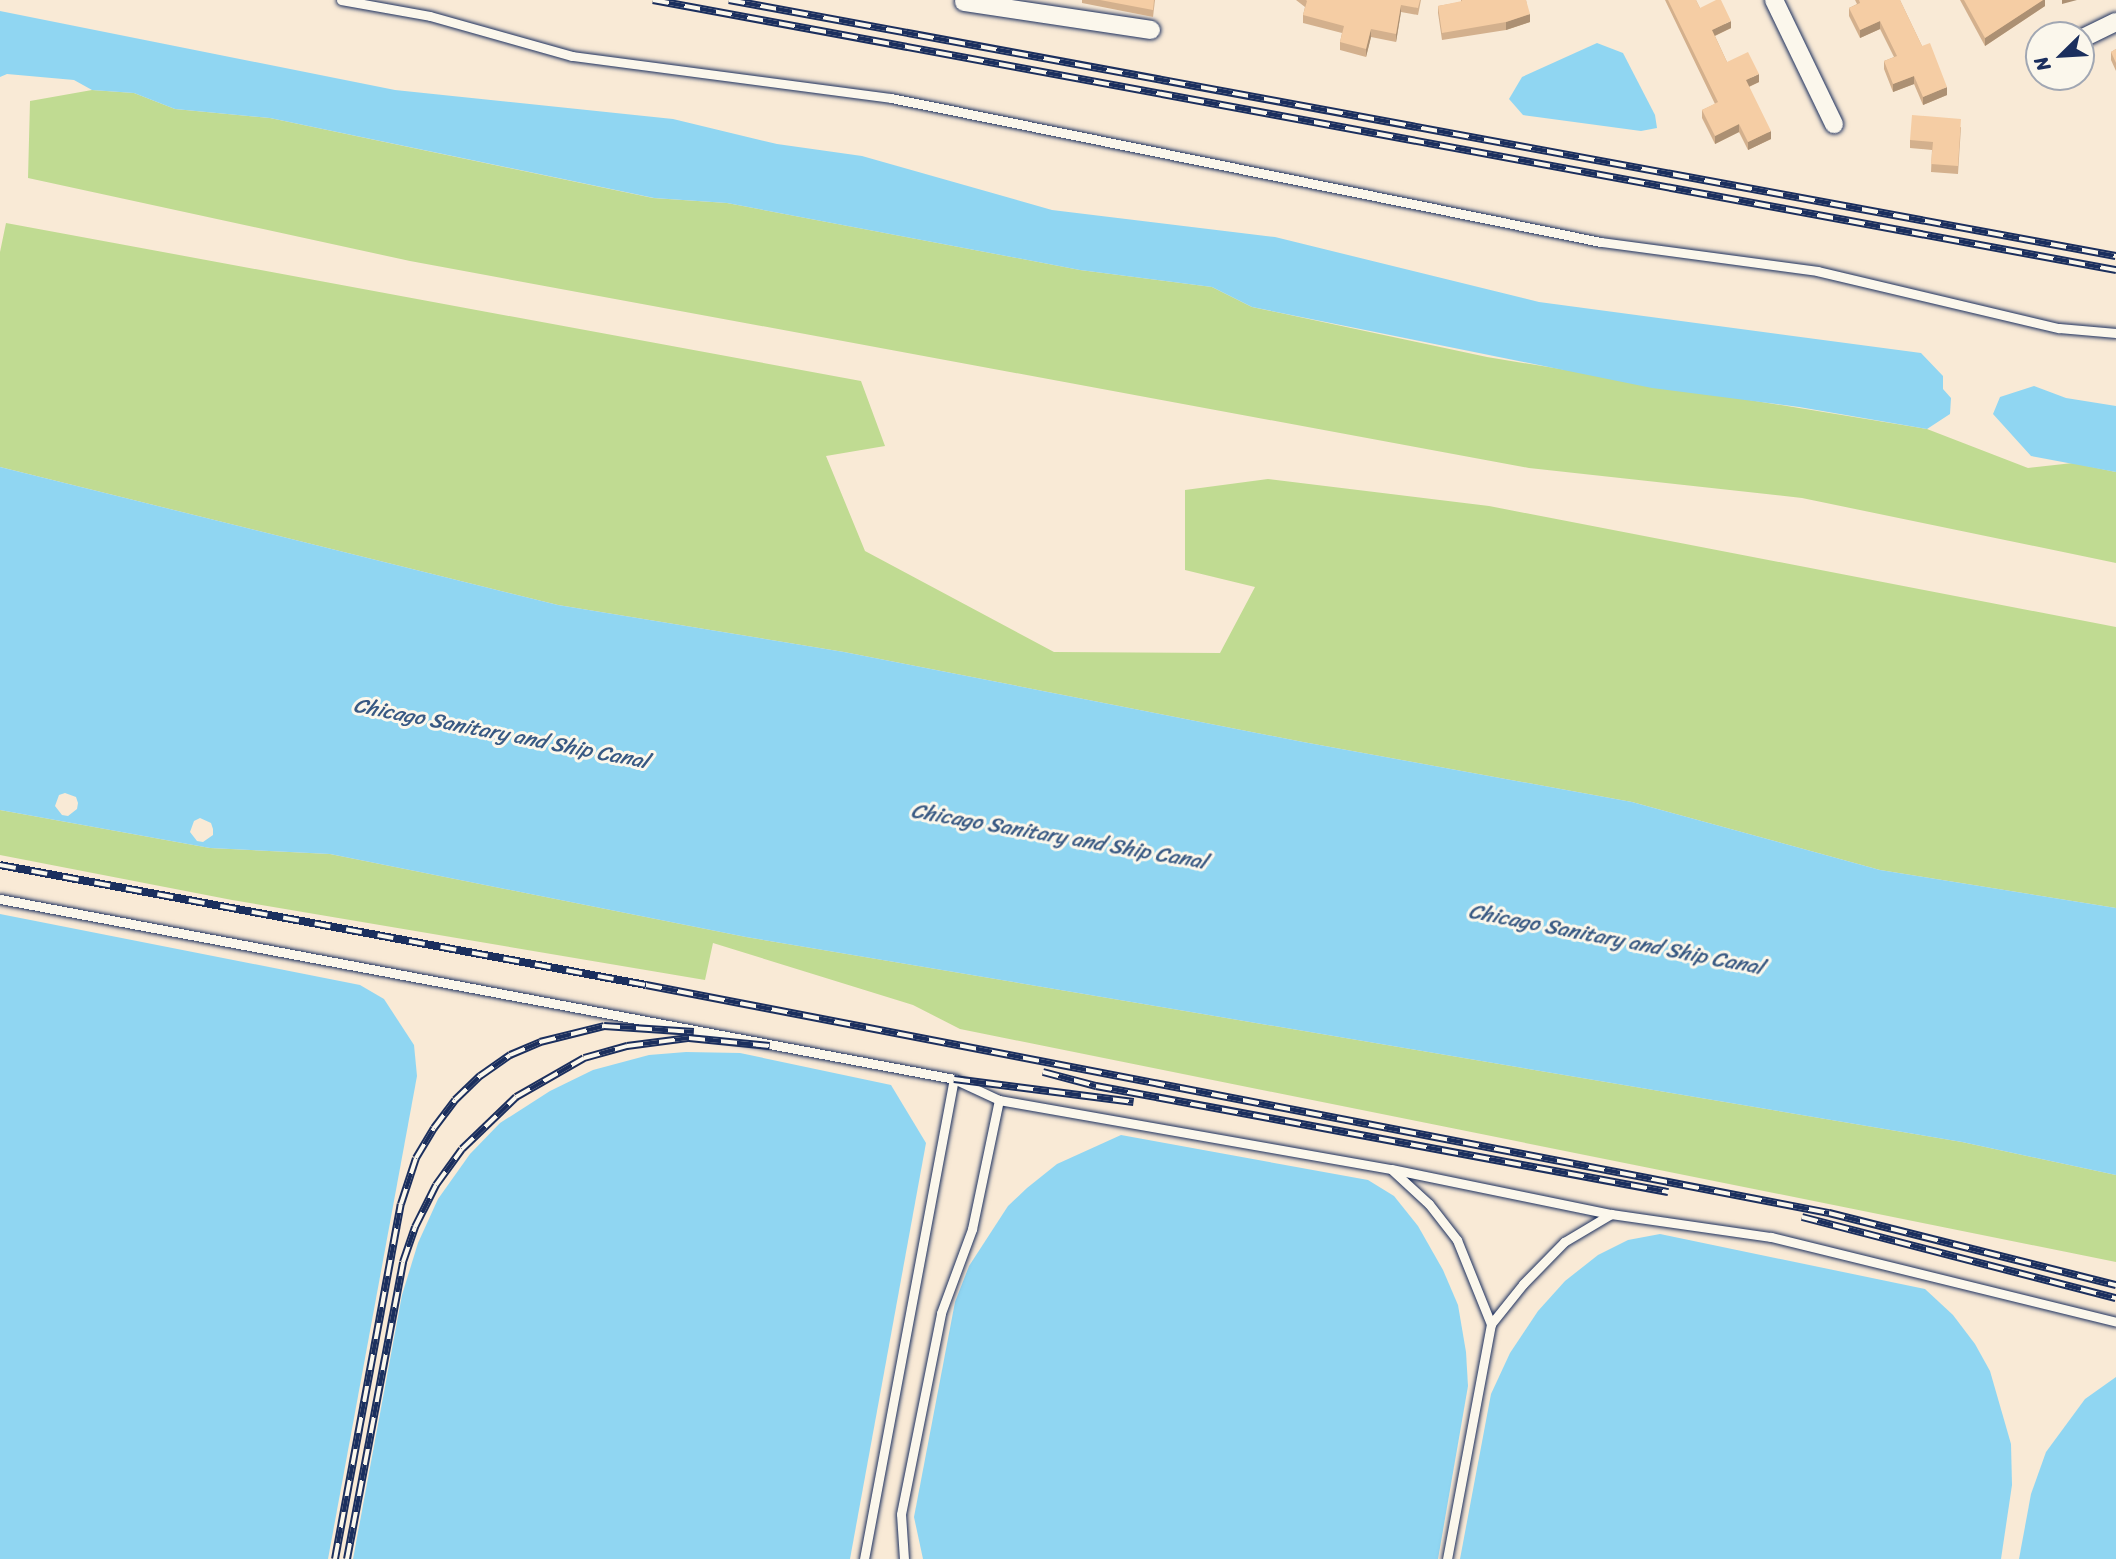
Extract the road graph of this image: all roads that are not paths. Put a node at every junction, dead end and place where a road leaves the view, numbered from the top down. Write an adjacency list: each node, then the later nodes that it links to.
1 (341, 0): 8 (lane)
2 (1774, 0): 7 (street)
3 (961, 1): 5 (street)
4 (2116, 23): 6 (street)
5 (1151, 30)
6 (2095, 33)
7 (1834, 124)
8 (2116, 333)
9 (0, 899): 10 (lane)
10 (954, 1079): 11 (lane); 16 (lane)
11 (999, 1100): 12 (lane); 17 (lane)
12 (1391, 1169): 13 (lane); 15 (lane)
13 (1611, 1214): 14 (lane); 15 (lane)
14 (2116, 1322)
15 (1491, 1324): 18 (lane)
16 (864, 1559)
17 (904, 1559)
18 (1447, 1559)

